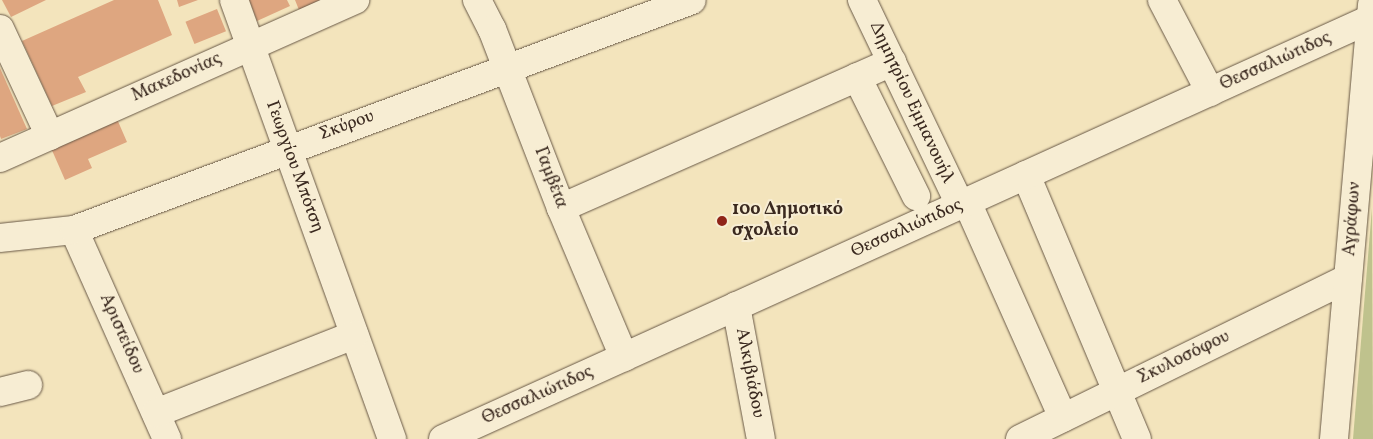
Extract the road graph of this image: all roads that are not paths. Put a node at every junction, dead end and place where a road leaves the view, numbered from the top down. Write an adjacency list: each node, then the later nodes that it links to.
1 (234, 0): 9 (street, Γεωργίου Μπότση)
2 (355, 0): 9 (street, Μακεδονίας)
3 (477, 0): 11 (street, Γαμβέτα)
4 (692, 0): 11 (street, Σκύρου)
5 (862, 0): 10 (street, Δημητρίου Εμμανουήλ)
6 (1162, 0): 13 (street)
7 (1372, 12): 13 (street, Θεσσαλιώτιδος); 18 (street, Αγράφων)
8 (0, 29): 14 (street)
9 (250, 45): 14 (street, Μακεδονίας); 15 (street, Γεωργίου Μπότση)
10 (892, 62): 12 (street); 20 (street, Δημητρίου Εμμανουήλ)
11 (508, 67): 15 (street, Σκύρου); 21 (street, Γαμβέτα)
12 (857, 77): 19 (street); 21 (street)
13 (1210, 92): 17 (street, Θεσσαλιώτιδος)
14 (50, 136): 16 (street, Μακεδονίας)
15 (288, 149): 22 (street, Σκύρου); 26 (street, Γεωργίου Μπότση)
16 (0, 158)
17 (1026, 175): 20 (street, Θεσσαλιώτιδος); 30 (street)
18 (1363, 195): 24 (street, Αγράφων)
19 (916, 196)
20 (963, 204): 25 (street, Θεσσαλιώτιδος); 32 (street, Δημητρίου Εμμανουήλ)
21 (561, 208): 27 (street, Γαμβέτα)
22 (74, 230): 23 (street, Σκύρου); 31 (street, Αριστείδου)
23 (0, 238)
24 (1348, 278): 30 (street, Σκυλοσόφου); 39 (street, Αγράφων)
25 (736, 306): 27 (street, Θεσσαλιώτιδος); 36 (street, Αλκιβιάδου)
26 (354, 335): 31 (street); 34 (street, Γεωργίου Μπότση)
27 (624, 357): 35 (street, Θεσσαλιώτιδος)
28 (28, 385): 29 (street)
29 (0, 392)
30 (1116, 392): 32 (street, Σκυλοσόφου); 38 (street)
31 (156, 413): 33 (street, Αριστείδου)
32 (1063, 418): 37 (street, Σκυλοσόφου)
33 (167, 439)
34 (392, 439)
35 (443, 439)
36 (761, 439)
37 (1020, 439)
38 (1137, 439)
39 (1334, 439)

